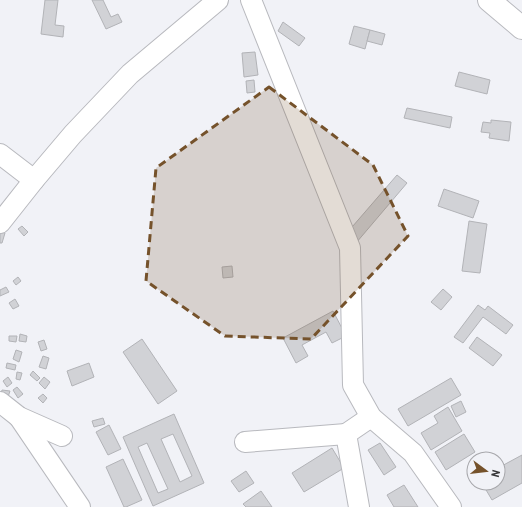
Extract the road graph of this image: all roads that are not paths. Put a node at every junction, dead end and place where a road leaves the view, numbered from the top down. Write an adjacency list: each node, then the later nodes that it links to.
1 (218, 0): 6 (street)
2 (251, 0): 10 (street)
3 (489, 0): 4 (highway)
4 (522, 28)
5 (0, 154): 6 (street)
6 (34, 180): 7 (street)
7 (0, 224)
8 (0, 402): 9 (street)
9 (19, 417): 12 (street); 14 (street)
10 (371, 417): 11 (street); 16 (street)
11 (346, 434): 13 (street); 15 (street)
12 (62, 436)
13 (245, 442)
14 (80, 507)
15 (359, 507)
16 (451, 507)

